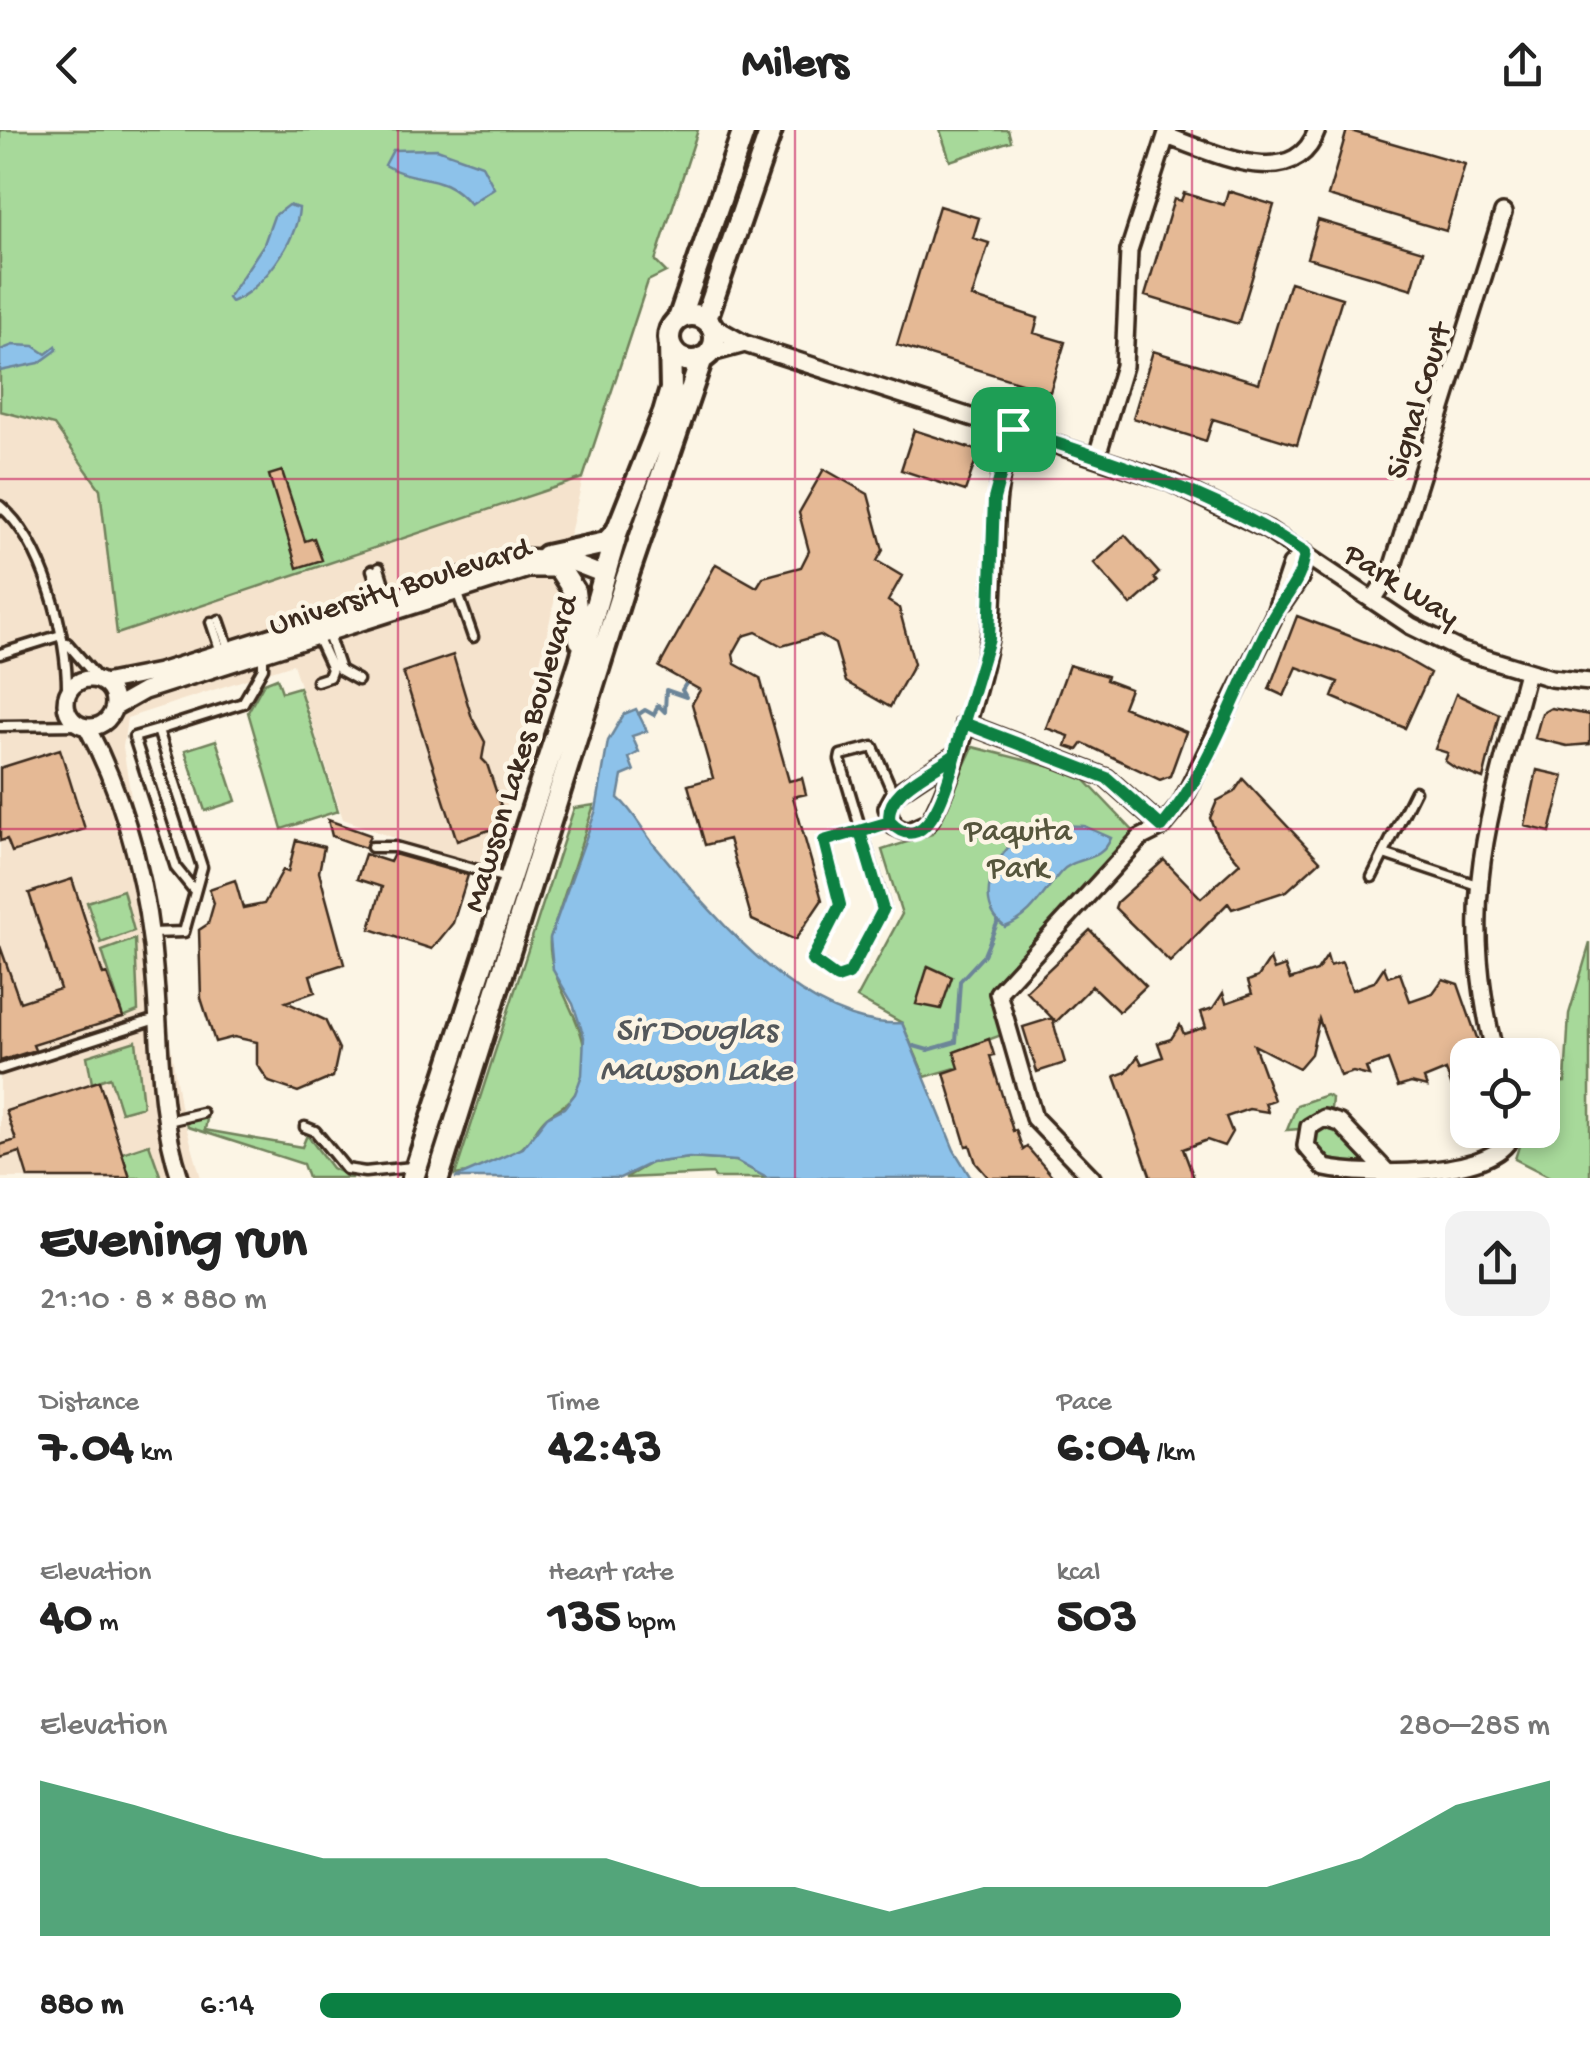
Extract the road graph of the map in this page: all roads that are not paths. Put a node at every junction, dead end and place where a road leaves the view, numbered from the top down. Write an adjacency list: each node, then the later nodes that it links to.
1 (744, 130): 6 (street)
2 (771, 130): 7 (street)
3 (1318, 130): 4 (street)
4 (1167, 133): 12 (street)
5 (1503, 213): 22 (street, Signal Court)
6 (678, 319): 7 (street); 9 (street)
7 (709, 322): 8 (street, Park Way); 10 (street)
8 (745, 344): 10 (street); 11 (street, Park Way)
9 (670, 345): 10 (street); 14 (street, Mawson Lakes Boulevard)
10 (705, 356): 19 (street, Mawson Lakes Boulevard)
11 (1013, 429): 12 (street, Park Way); 39 (street)
12 (1097, 456): 15 (street, Park Way)
13 (0, 506): 24 (lane)
14 (617, 531): 16 (street); 18 (street, Mawson Lakes Boulevard)
15 (1305, 552): 22 (street, Park Way); 48 (street)
16 (553, 562): 18 (street, University Boulevard); 20 (street, University Boulevard); 21 (street, University Boulevard); 31 (street)
17 (376, 570): 21 (lane)
18 (604, 575): 19 (street); 31 (street, Mawson Lakes Boulevard)
19 (625, 583): 69 (street, Mawson Lakes Boulevard)
20 (458, 591): 26 (street, University Boulevard); 27 (lane)
21 (386, 600): 25 (street, University Boulevard)
22 (1373, 600): 32 (street, Park Way)
23 (215, 621): 28 (lane)
24 (61, 635): 30 (lane); 35 (lane); 37 (lane)
25 (275, 635): 26 (lane); 28 (street, University Boulevard)
26 (326, 635): 29 (street, University Boulevard); 33 (lane); 34 (lane)
27 (472, 637)
28 (225, 651): 35 (street, University Boulevard)
29 (263, 653): 38 (street, University Boulevard); 42 (lane)
30 (0, 654)
31 (580, 662): 53 (street, Mawson Lakes Boulevard)
32 (1527, 672): 36 (street, Park Way); 54 (street)
33 (358, 680)
34 (317, 681)
35 (102, 682): 37 (street); 38 (street)
36 (1590, 682)
37 (67, 692): 41 (street)
38 (110, 715): 41 (street); 44 (street)
39 (964, 723): 43 (street); 48 (street)
40 (0, 726): 41 (lane)
41 (83, 726): 44 (street)
42 (158, 730): 55 (lane); 55 (lane)
43 (956, 754): 46 (street); 47 (street)
44 (106, 762): 56 (street)
45 (1415, 791): 51 (lane)
46 (894, 795): 47 (street); 49 (lane)
47 (890, 822): 49 (lane)
48 (1162, 827): 70 (street)
49 (860, 832): 49 (lane)
50 (372, 846): 53 (lane)
51 (1384, 854): 52 (lane); 54 (lane)
52 (1372, 877)
53 (510, 880): 65 (street, Mawson Lakes Boulevard)
54 (1477, 886): 58 (street)
55 (193, 889): 56 (lane)
56 (151, 933): 57 (street)
57 (156, 1019): 59 (lane); 61 (street)
58 (1492, 1038)
59 (0, 1070)
60 (202, 1113): 61 (lane)
61 (164, 1122): 68 (street)
62 (305, 1128): 65 (lane)
63 (1506, 1148): 67 (street)
64 (1386, 1170): 66 (street); 66 (street); 67 (street)
65 (415, 1172)
66 (1336, 1174)
67 (1451, 1174)
68 (180, 1178)
69 (438, 1178)
70 (1092, 1178)

